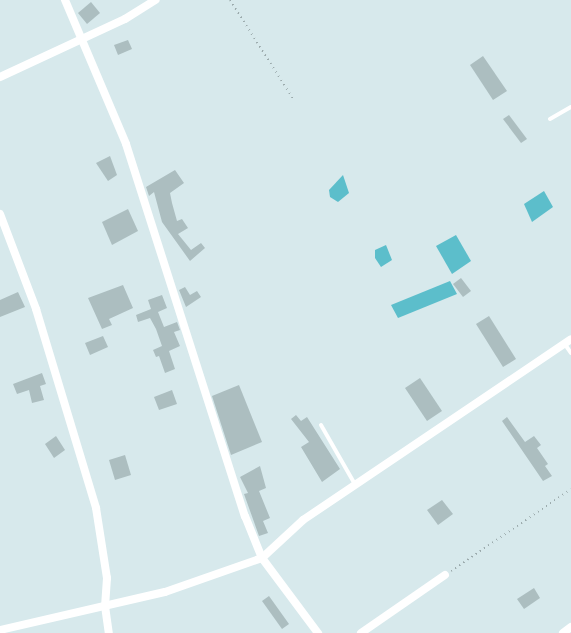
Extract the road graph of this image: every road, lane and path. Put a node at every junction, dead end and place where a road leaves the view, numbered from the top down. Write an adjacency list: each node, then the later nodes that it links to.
1 (65, 0): 4 (street)
2 (156, 0): 4 (street)
3 (230, 0): 6 (path)
4 (83, 40): 5 (street); 15 (street)
5 (0, 78)
6 (294, 100)
7 (571, 107): 8 (lane)
8 (550, 118)
9 (0, 214): 17 (street)
10 (568, 341): 11 (lane); 13 (street)
11 (571, 353)
12 (321, 425): 13 (lane)
13 (356, 486): 15 (street)
14 (571, 489): 16 (path)
15 (262, 558): 17 (street); 21 (street)
16 (445, 575): 22 (street)
17 (105, 606): 19 (street); 20 (street)
18 (571, 628): 23 (street)
19 (0, 630)
20 (109, 633)
21 (318, 633)
22 (360, 633)
23 (563, 633)

